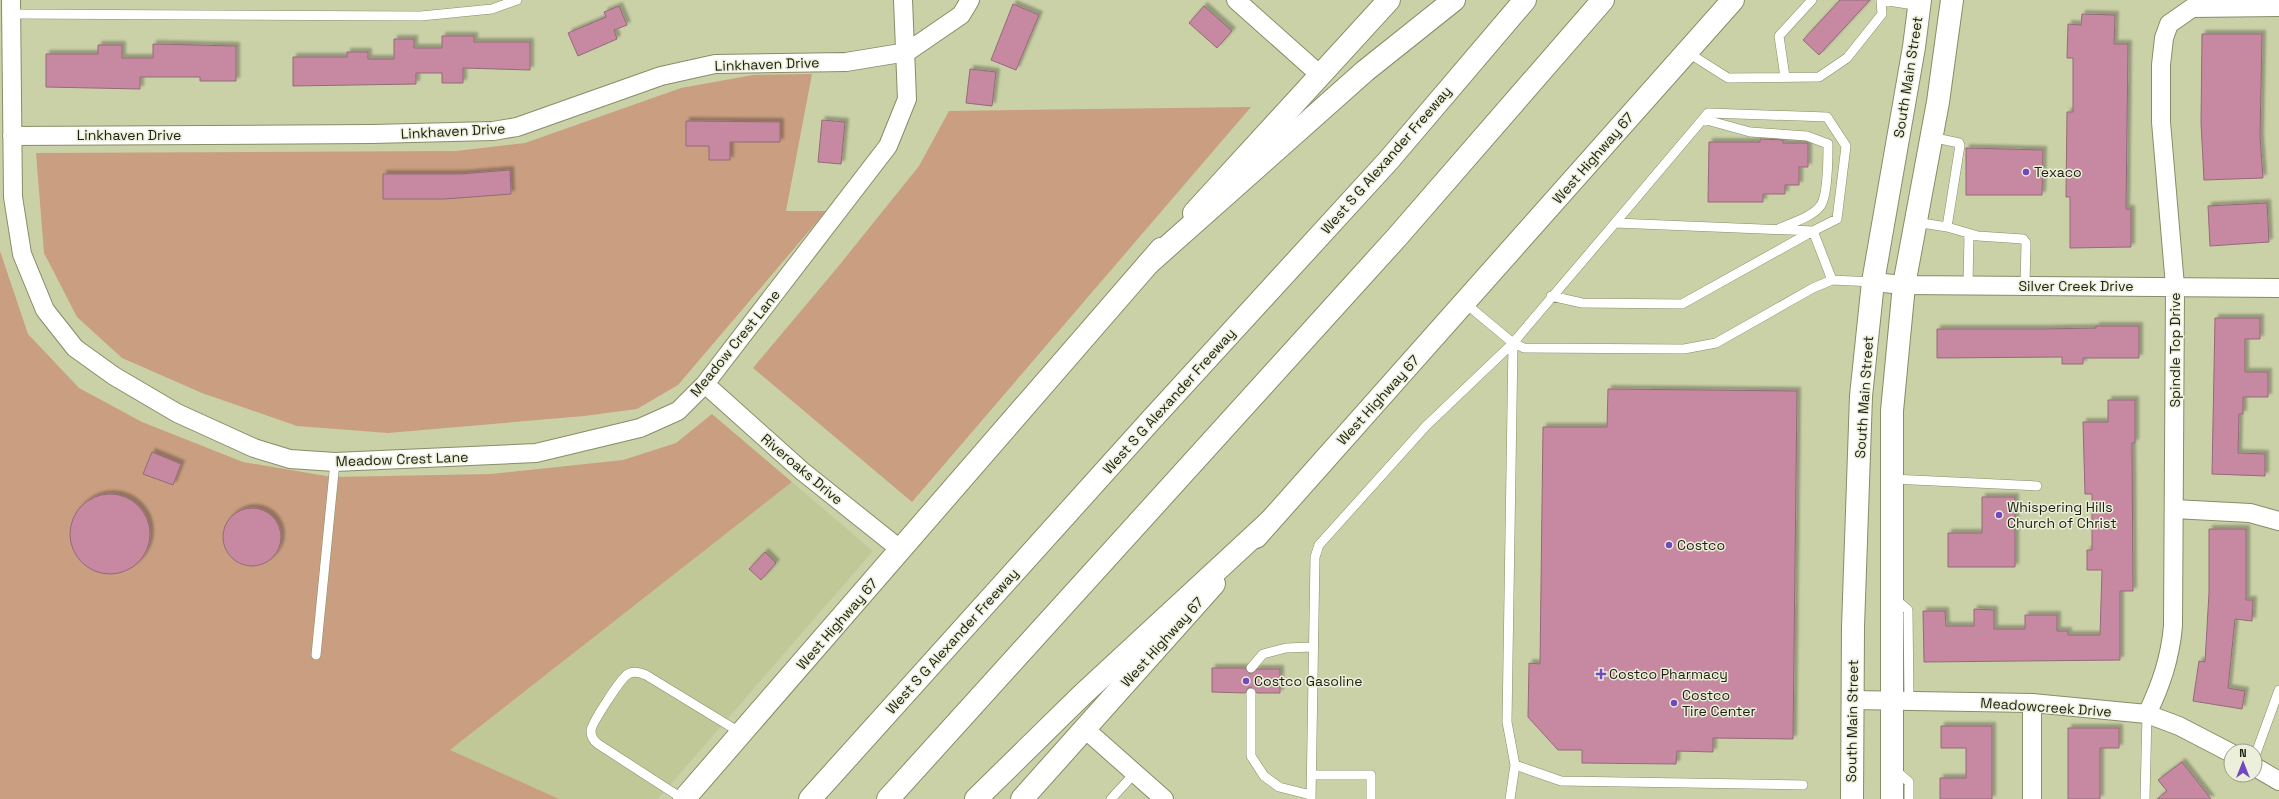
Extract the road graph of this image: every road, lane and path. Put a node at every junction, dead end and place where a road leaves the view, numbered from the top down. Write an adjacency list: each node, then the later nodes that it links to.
1 (517, 0): 15 (lane)
2 (903, 0): 16 (street, Meadow Crest Lane)
3 (970, 0): 16 (street)
4 (1236, 0): 18 (street)
5 (1389, 0): 18 (main road, West Highway 67)
6 (1454, 0): 29 (main road)
7 (1525, 0): 72 (main road, West S G Alexander Freeway)
8 (1603, 0): 73 (main road)
9 (1733, 0): 17 (main road, West Highway 67)
10 (1812, 0): 19 (lane)
11 (1881, 0): 12 (lane); 19 (lane)
12 (1920, 3): 13 (main road); 31 (main road, South Main Street)
13 (1952, 3): 22 (main road, South Main Street)
14 (2279, 6): 35 (street, Spindle Top Drive)
15 (11, 7): 21 (street, Meadow Crest Lane)
16 (907, 52): 21 (street, Linkhaven Drive); 40 (street, Meadow Crest Lane)
17 (1687, 52): 19 (lane); 38 (main road, West Highway 67)
18 (1319, 74): 29 (main road, West Highway 67)
19 (1785, 78)
20 (1703, 119): 24 (lane); 26 (lane); 27 (lane)
21 (12, 136): 41 (street, Meadow Crest Lane)
22 (1932, 137): 23 (main road, South Main Street); 25 (lane)
23 (1915, 222): 25 (lane); 32 (main road, South Main Street)
24 (1615, 223): 26 (lane); 37 (lane)
25 (1947, 227): 28 (lane)
26 (1777, 229): 27 (lane)
27 (1813, 231): 30 (lane); 37 (lane)
28 (1969, 234): 33 (lane); 34 (lane)
29 (1149, 263): 48 (main road, West Highway 67)
30 (1832, 280): 31 (lane); 39 (lane)
31 (1873, 282): 32 (street, Silver Creek Drive); 42 (main road, South Main Street)
32 (1904, 285): 33 (street, Silver Creek Drive); 43 (main road, South Main Street)
33 (1968, 285): 34 (street, Silver Creek Drive)
34 (2025, 285): 35 (street, Silver Creek Drive)
35 (2175, 286): 36 (street, Silver Creek Drive); 45 (street, Spindle Top Drive)
36 (2279, 288)
37 (1551, 296): 39 (lane)
38 (1465, 303): 39 (lane); 47 (main road, West Highway 67)
39 (1513, 343): 49 (lane); 62 (lane)
40 (705, 384): 41 (street, Meadow Crest Lane); 48 (street, Riveroaks Drive)
41 (335, 462): 50 (lane)
42 (1859, 477): 43 (main road); 54 (main road, South Main Street)
43 (1891, 478): 44 (lane); 55 (main road, South Main Street)
44 (2037, 486)
45 (2174, 509): 46 (street); 57 (street, Spindle Top Drive)
46 (2279, 521)
47 (1269, 522): 58 (main road, West Highway 67); 74 (main road)
48 (901, 550): 59 (main road, West Highway 67)
49 (1313, 647): 51 (lane); 66 (lane)
50 (316, 655)
51 (1251, 668)
52 (2279, 690): 60 (lane)
53 (1251, 693): 69 (lane)
54 (1853, 700): 55 (street, Meadowcreek Drive); 79 (main road, South Main Street)
55 (1901, 701): 56 (street, Meadowcreek Drive); 63 (main road, South Main Street)
56 (2032, 704): 57 (street, Meadowcreek Drive); 82 (street)
57 (2147, 714): 61 (street, Meadowcreek Drive); 83 (lane)
58 (1085, 728): 65 (street); 75 (main road, West Highway 67)
59 (742, 733): 71 (main road, West Highway 67); 71 (lane)
60 (2260, 743)
61 (2223, 749)
62 (1515, 765): 68 (lane); 78 (lane)
63 (1892, 766): 80 (main road, South Main Street); 81 (lane)
64 (2263, 772): 67 (street)
65 (1134, 774): 70 (lane); 76 (street)
66 (1312, 775): 69 (lane); 77 (lane)
67 (2279, 781)
68 (1803, 785)
69 (1311, 797)
70 (1114, 798)
71 (683, 799)
72 (810, 799)
73 (888, 799)
74 (976, 799)
75 (1022, 799)
76 (1164, 799)
77 (1371, 799)
78 (1510, 799)
79 (1852, 799)
80 (1892, 799)
81 (1910, 799)
82 (2032, 799)
83 (2145, 799)

